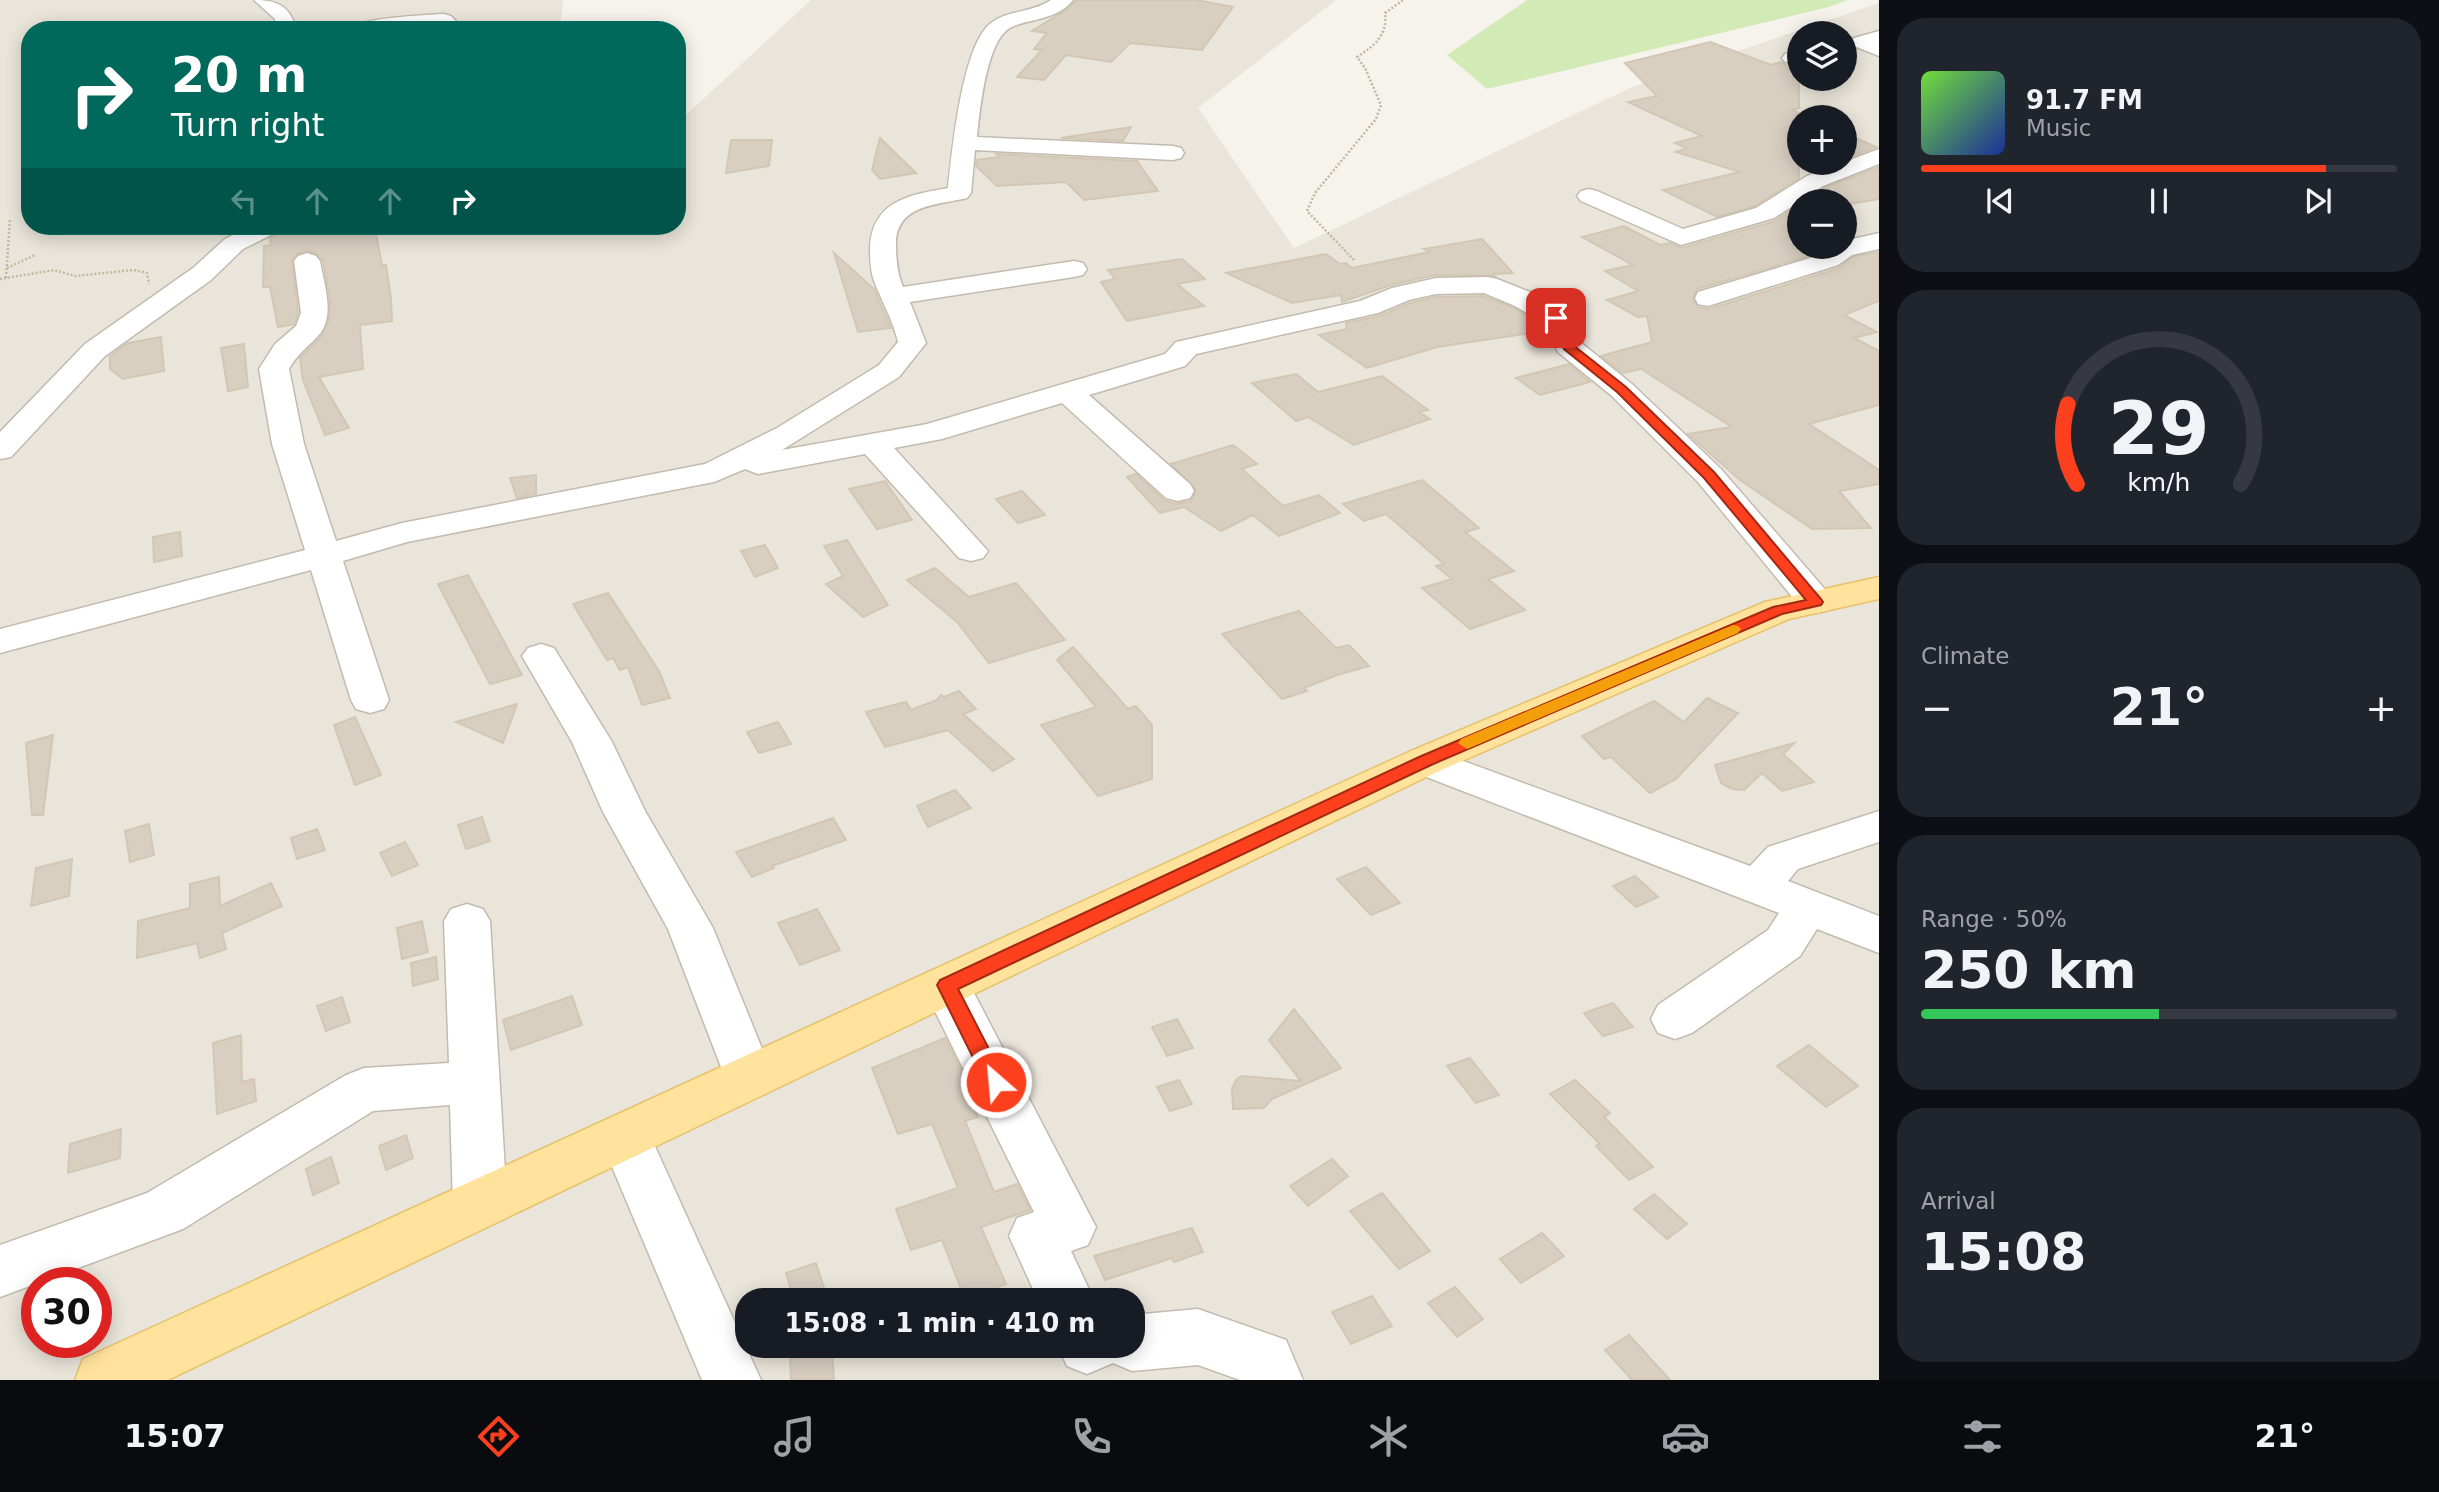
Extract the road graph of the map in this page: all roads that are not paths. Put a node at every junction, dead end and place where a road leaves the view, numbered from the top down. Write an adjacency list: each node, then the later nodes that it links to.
1 (263, 0): 3 (street)
2 (1064, 0): 9 (street)
3 (285, 21)
4 (424, 21): 5 (street)
5 (445, 21)
6 (1879, 37): 7 (street)
7 (1879, 52): 8 (street)
8 (1857, 54)
9 (964, 143): 10 (street); 17 (street)
10 (1173, 153)
11 (1879, 156): 12 (street)
12 (1589, 196)
13 (252, 235): 21 (street)
14 (1879, 241): 18 (street)
15 (307, 261): 25 (street)
16 (1074, 269): 17 (street)
17 (895, 296): 22 (street)
18 (1708, 298)
19 (1068, 392): 20 (street); 23 (street); 27 (street)
20 (872, 443): 22 (street); 24 (street)
21 (0, 450)
22 (715, 472): 25 (street)
23 (1178, 491)
24 (971, 551)
25 (326, 555): 28 (street); 30 (street)
26 (1879, 588): 27 (main road)
27 (1816, 602): 31 (main road)
28 (0, 641)
29 (541, 656): 39 (street)
30 (370, 700)
31 (1425, 761): 33 (street); 37 (main road)
32 (1879, 826): 33 (street)
33 (1757, 887): 34 (street)
34 (1807, 906): 36 (street); 38 (street)
35 (467, 921): 40 (street)
36 (1879, 935)
37 (946, 985): 39 (main road); 44 (street)
38 (1675, 1019)
39 (749, 1077): 41 (main road)
40 (475, 1082): 42 (street); 43 (street)
41 (625, 1136): 42 (main road); 47 (street)
42 (480, 1203): 46 (main road)
43 (0, 1271)
44 (1060, 1288)
45 (1145, 1342): 48 (street)
46 (104, 1380)
47 (732, 1380)
48 (1274, 1380)

